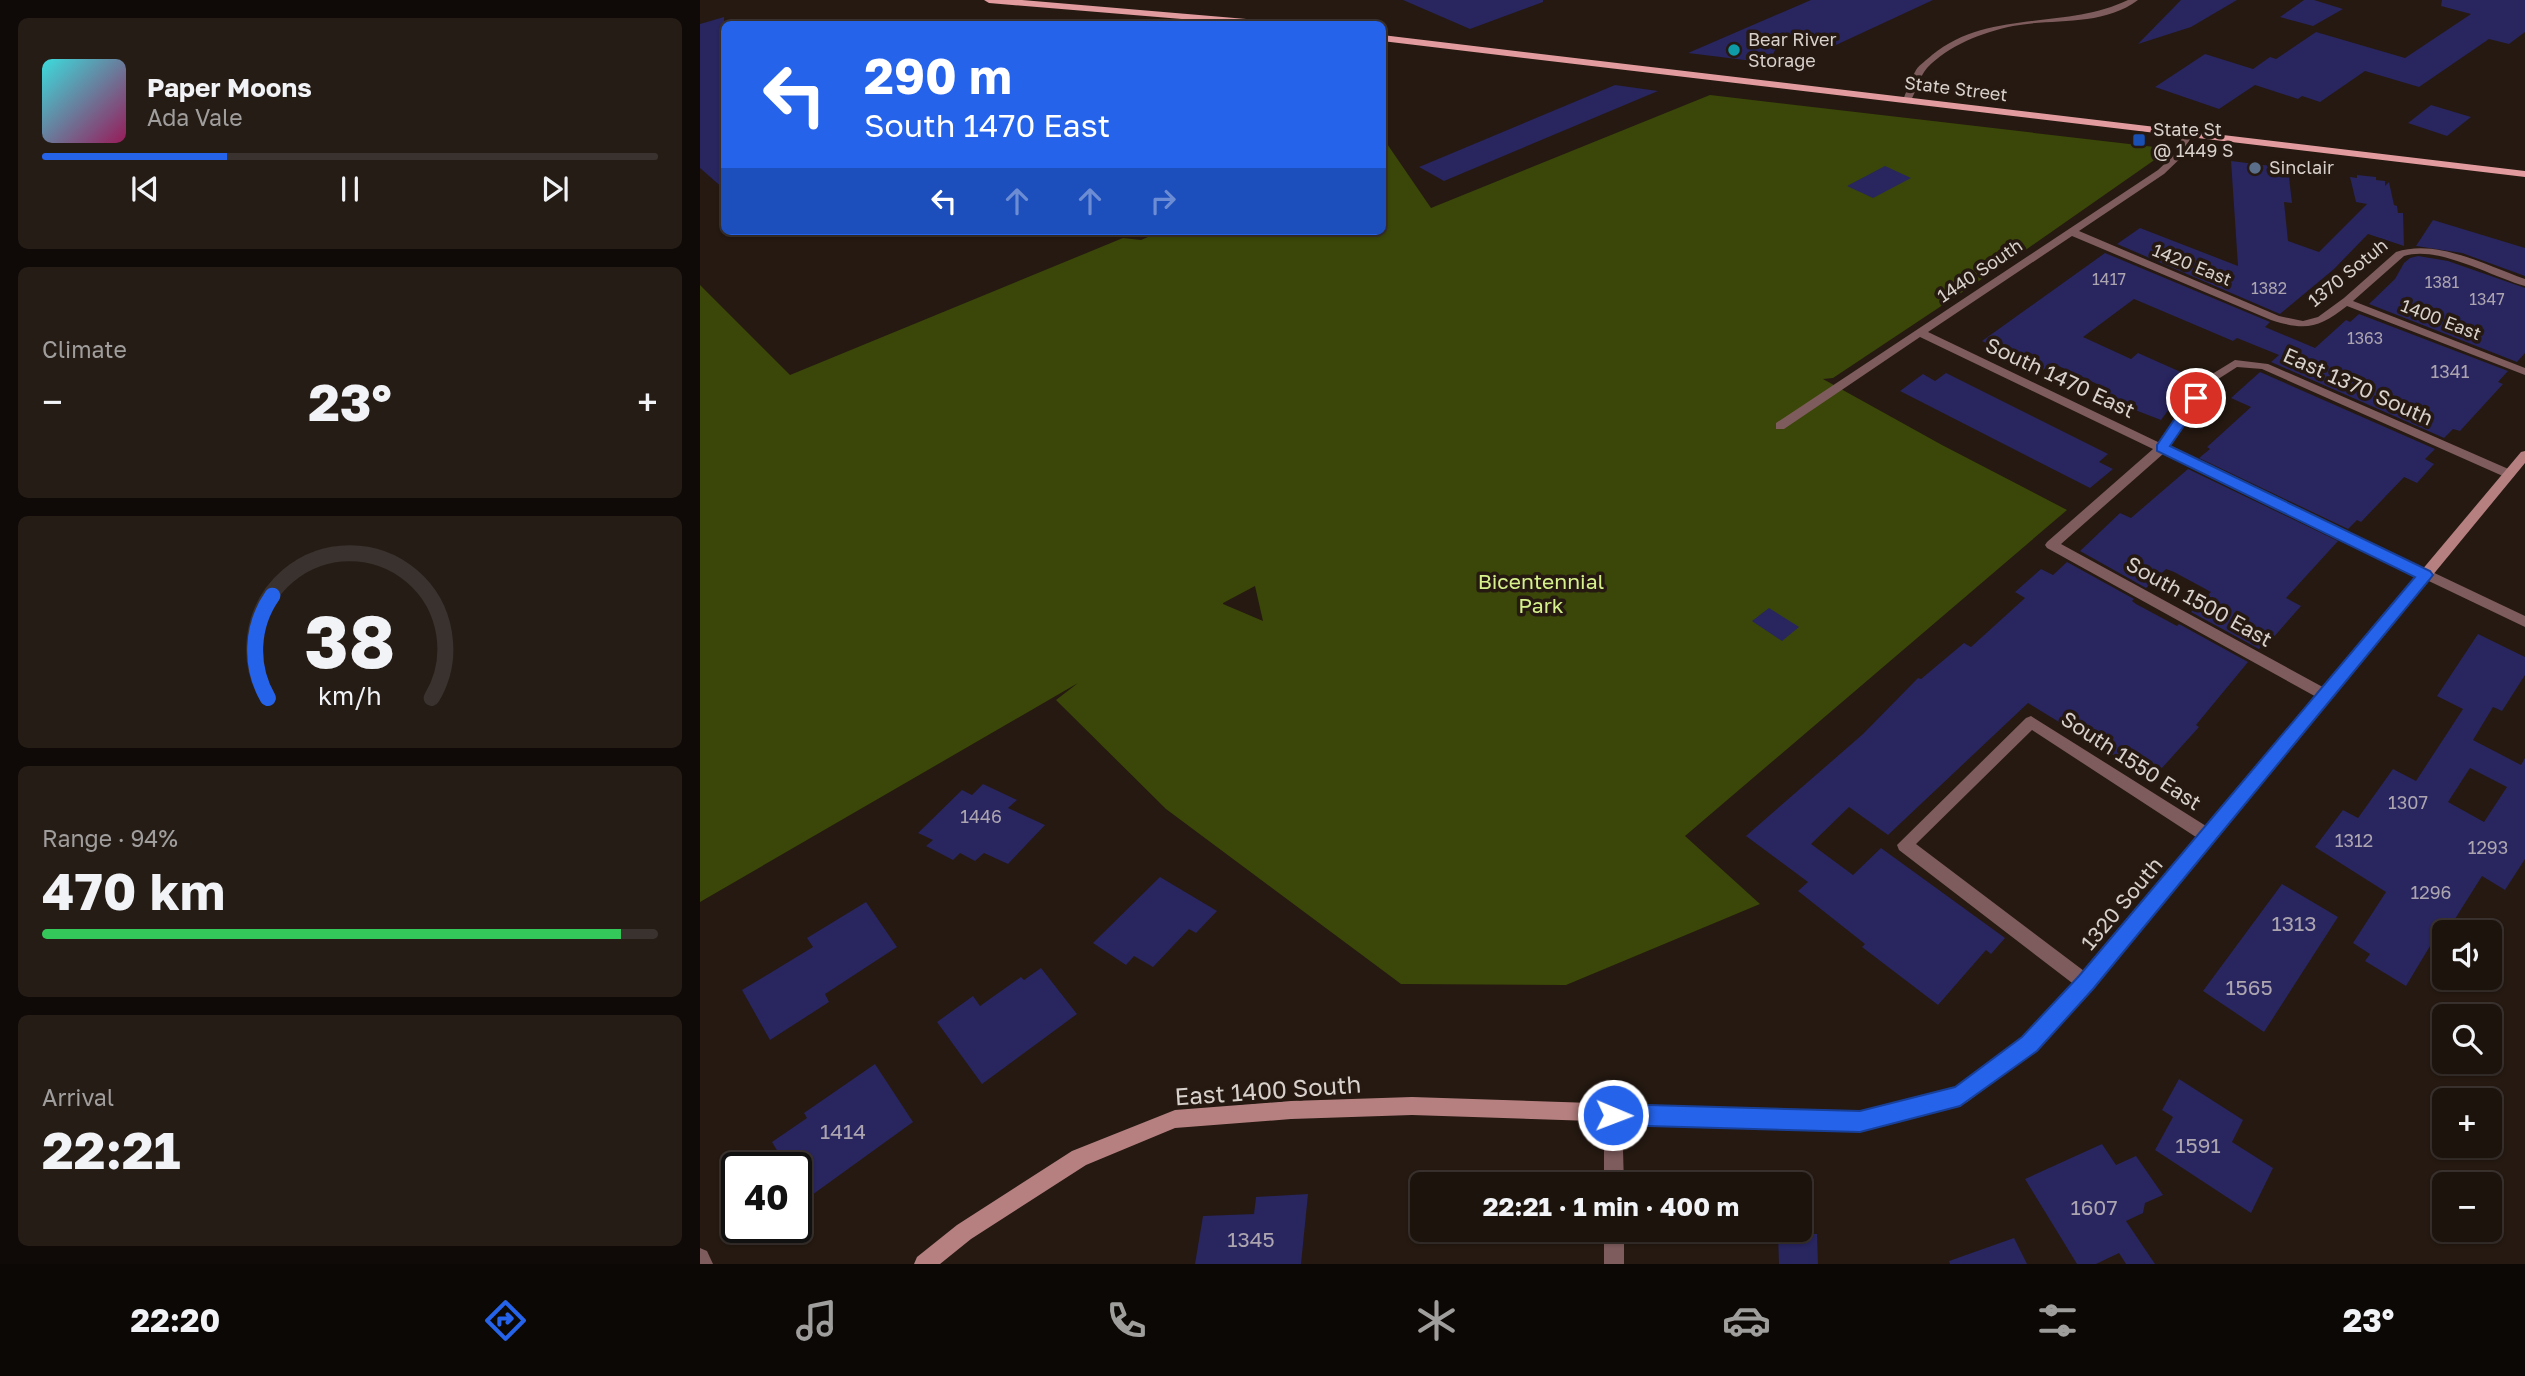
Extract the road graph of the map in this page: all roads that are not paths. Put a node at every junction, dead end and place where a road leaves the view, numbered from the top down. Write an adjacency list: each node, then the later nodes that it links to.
1 (989, 0): 3 (main road)
2 (2134, 0): 5 (street)
3 (1235, 21)
4 (1386, 38): 5 (main road, State Street)
5 (1907, 100): 6 (main road, State Street)
6 (2187, 134): 7 (main road, State Street); 8 (street, 1440 South)
7 (2525, 174)
8 (2070, 231): 11 (street, 1420 East); 12 (street, 1440 South)
9 (2525, 283): 10 (street, 1370 Sotuh)
10 (2344, 301): 11 (street, 1370 Sotuh); 13 (street, 1400 East)
11 (2302, 324)
12 (1920, 333): 14 (street, 1440 South); 15 (street, South 1470 East)
13 (2525, 372)
14 (1780, 426)
15 (2162, 448): 17 (street, East 1370 South); 18 (street, East 1370 South); 19 (street, South 1470 East)
16 (2525, 455): 17 (street, 1320 South)
17 (2508, 474): 19 (street, 1320 South)
18 (2052, 545): 21 (street, South 1500 East)
19 (2425, 575): 20 (street, South 1470 East); 21 (street, 1320 South)
20 (2525, 622)
21 (2325, 695): 22 (street, 1320 South)
22 (2208, 836): 23 (street, 1320 South); 23 (street, South 1550 East)
23 (2086, 983): 24 (street, 1320 South)
24 (1613, 1115): 25 (street); 29 (street, East 1400 South)
25 (1614, 1172)
26 (1614, 1242): 30 (street)
27 (700, 1258): 28 (street)
28 (703, 1264)
29 (924, 1264)
30 (1614, 1264)

